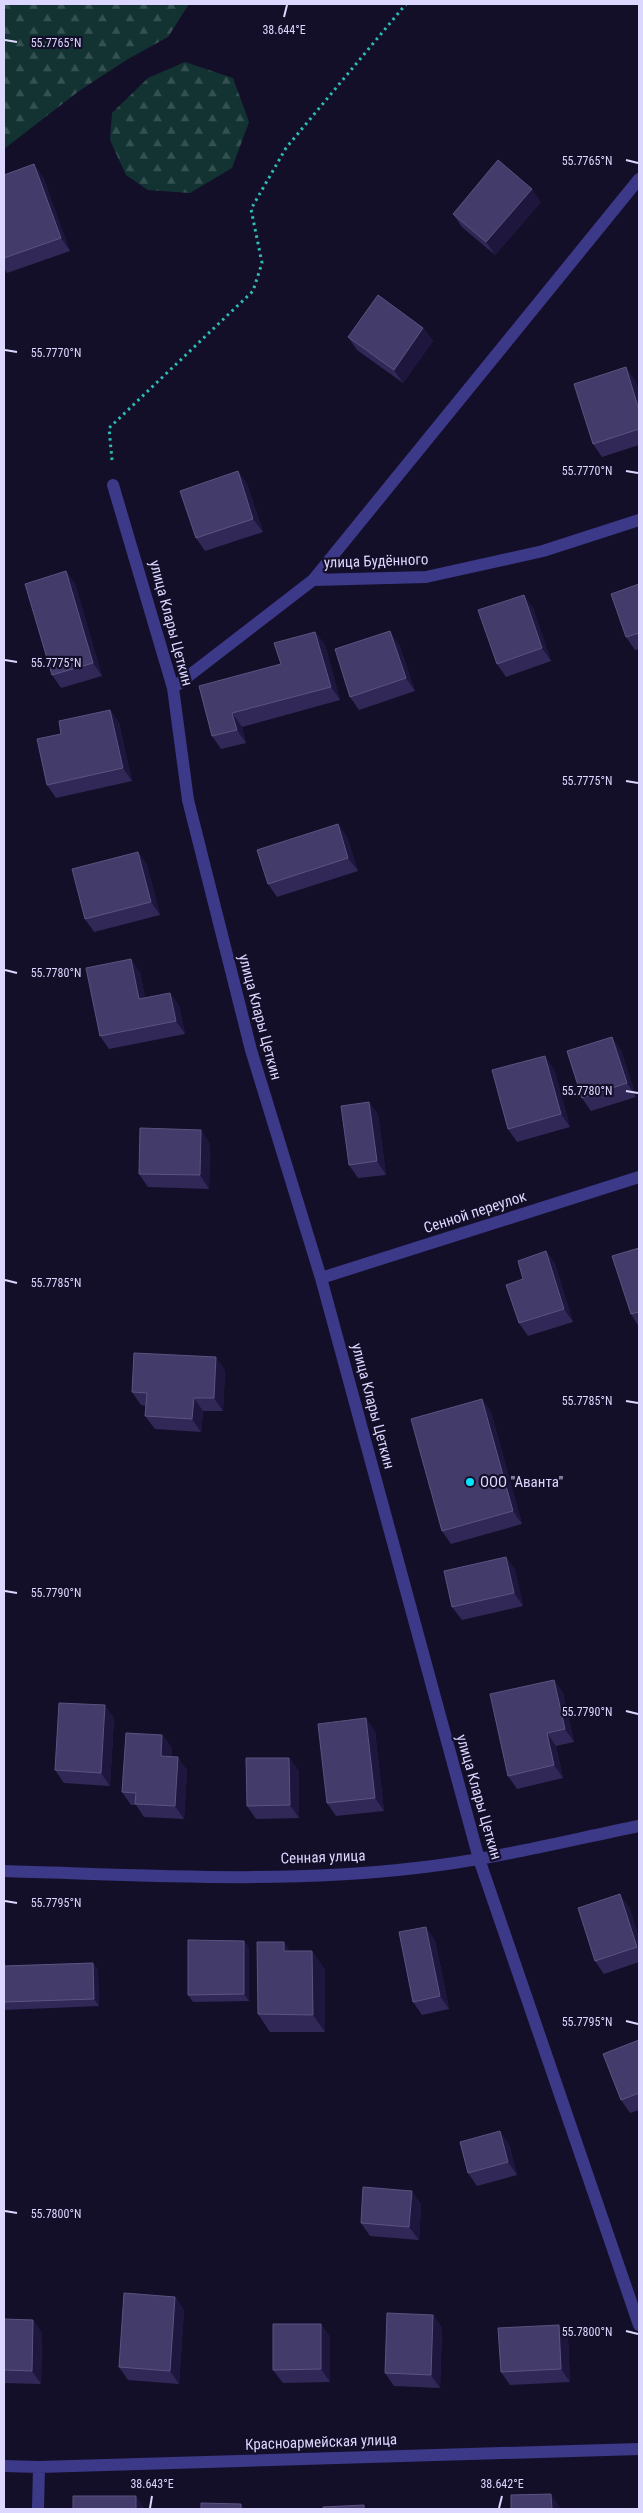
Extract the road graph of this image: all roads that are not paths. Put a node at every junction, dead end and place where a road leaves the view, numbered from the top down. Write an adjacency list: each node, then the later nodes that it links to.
1 (639, 179): 4 (street)
2 (113, 485): 5 (street, улица Клары Цеткин)
3 (639, 520): 4 (street, улица Будённого)
4 (313, 580): 5 (street, улица Будённого)
5 (173, 688): 7 (street, улица Клары Цеткин)
6 (639, 1177): 7 (street, Сенной переулок)
7 (321, 1278): 9 (street, улица Клары Цеткин)
8 (639, 1826): 9 (street, Сенная улица)
9 (479, 1859): 10 (street, Сенная улица); 11 (street, улица Клары Цеткин)
10 (4, 1871)
11 (639, 2325)
12 (639, 2449): 14 (street, Красноармейская улица)
13 (4, 2466): 14 (street, Красноармейская улица)
14 (39, 2467): 15 (street)
15 (38, 2509)

